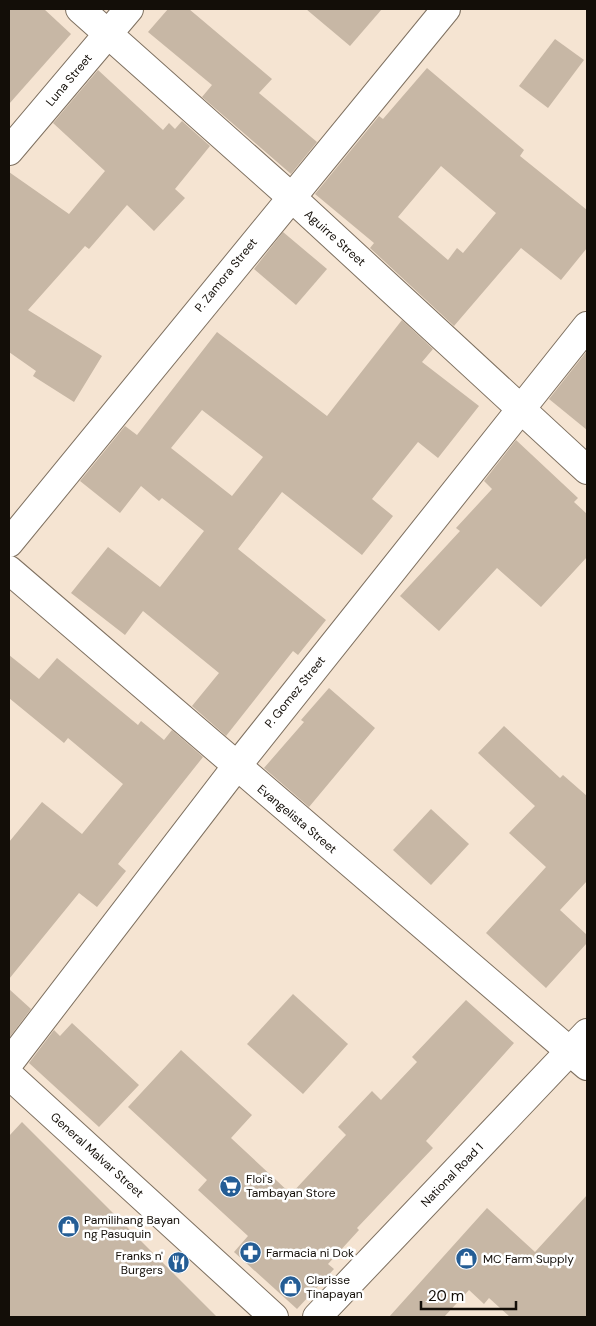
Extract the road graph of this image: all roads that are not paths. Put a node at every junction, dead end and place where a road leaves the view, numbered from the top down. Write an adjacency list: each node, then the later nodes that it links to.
1 (80, 9): 4 (street, Aguirre Street)
2 (129, 9): 4 (street, Luna Street)
3 (446, 9): 6 (street, P. Zamora Street)
4 (108, 33): 5 (street, Luna Street); 6 (street, Aguirre Street)
5 (9, 151)
6 (290, 196): 8 (street, Aguirre Street); 10 (street, P. Zamora Street)
7 (587, 326): 8 (street, P. Gomez Street)
8 (522, 408): 9 (street, Aguirre Street); 12 (street, P. Gomez Street)
9 (587, 470)
10 (9, 543)
11 (9, 570): 12 (street, Evangelista Street)
12 (236, 767): 13 (street, Evangelista Street); 14 (street, P. Gomez Street)
13 (582, 1050): 17 (street, National Road 1)
14 (9, 1063)
15 (9, 1075): 16 (street, General Malvar Street)
16 (274, 1317)
17 (317, 1317)

